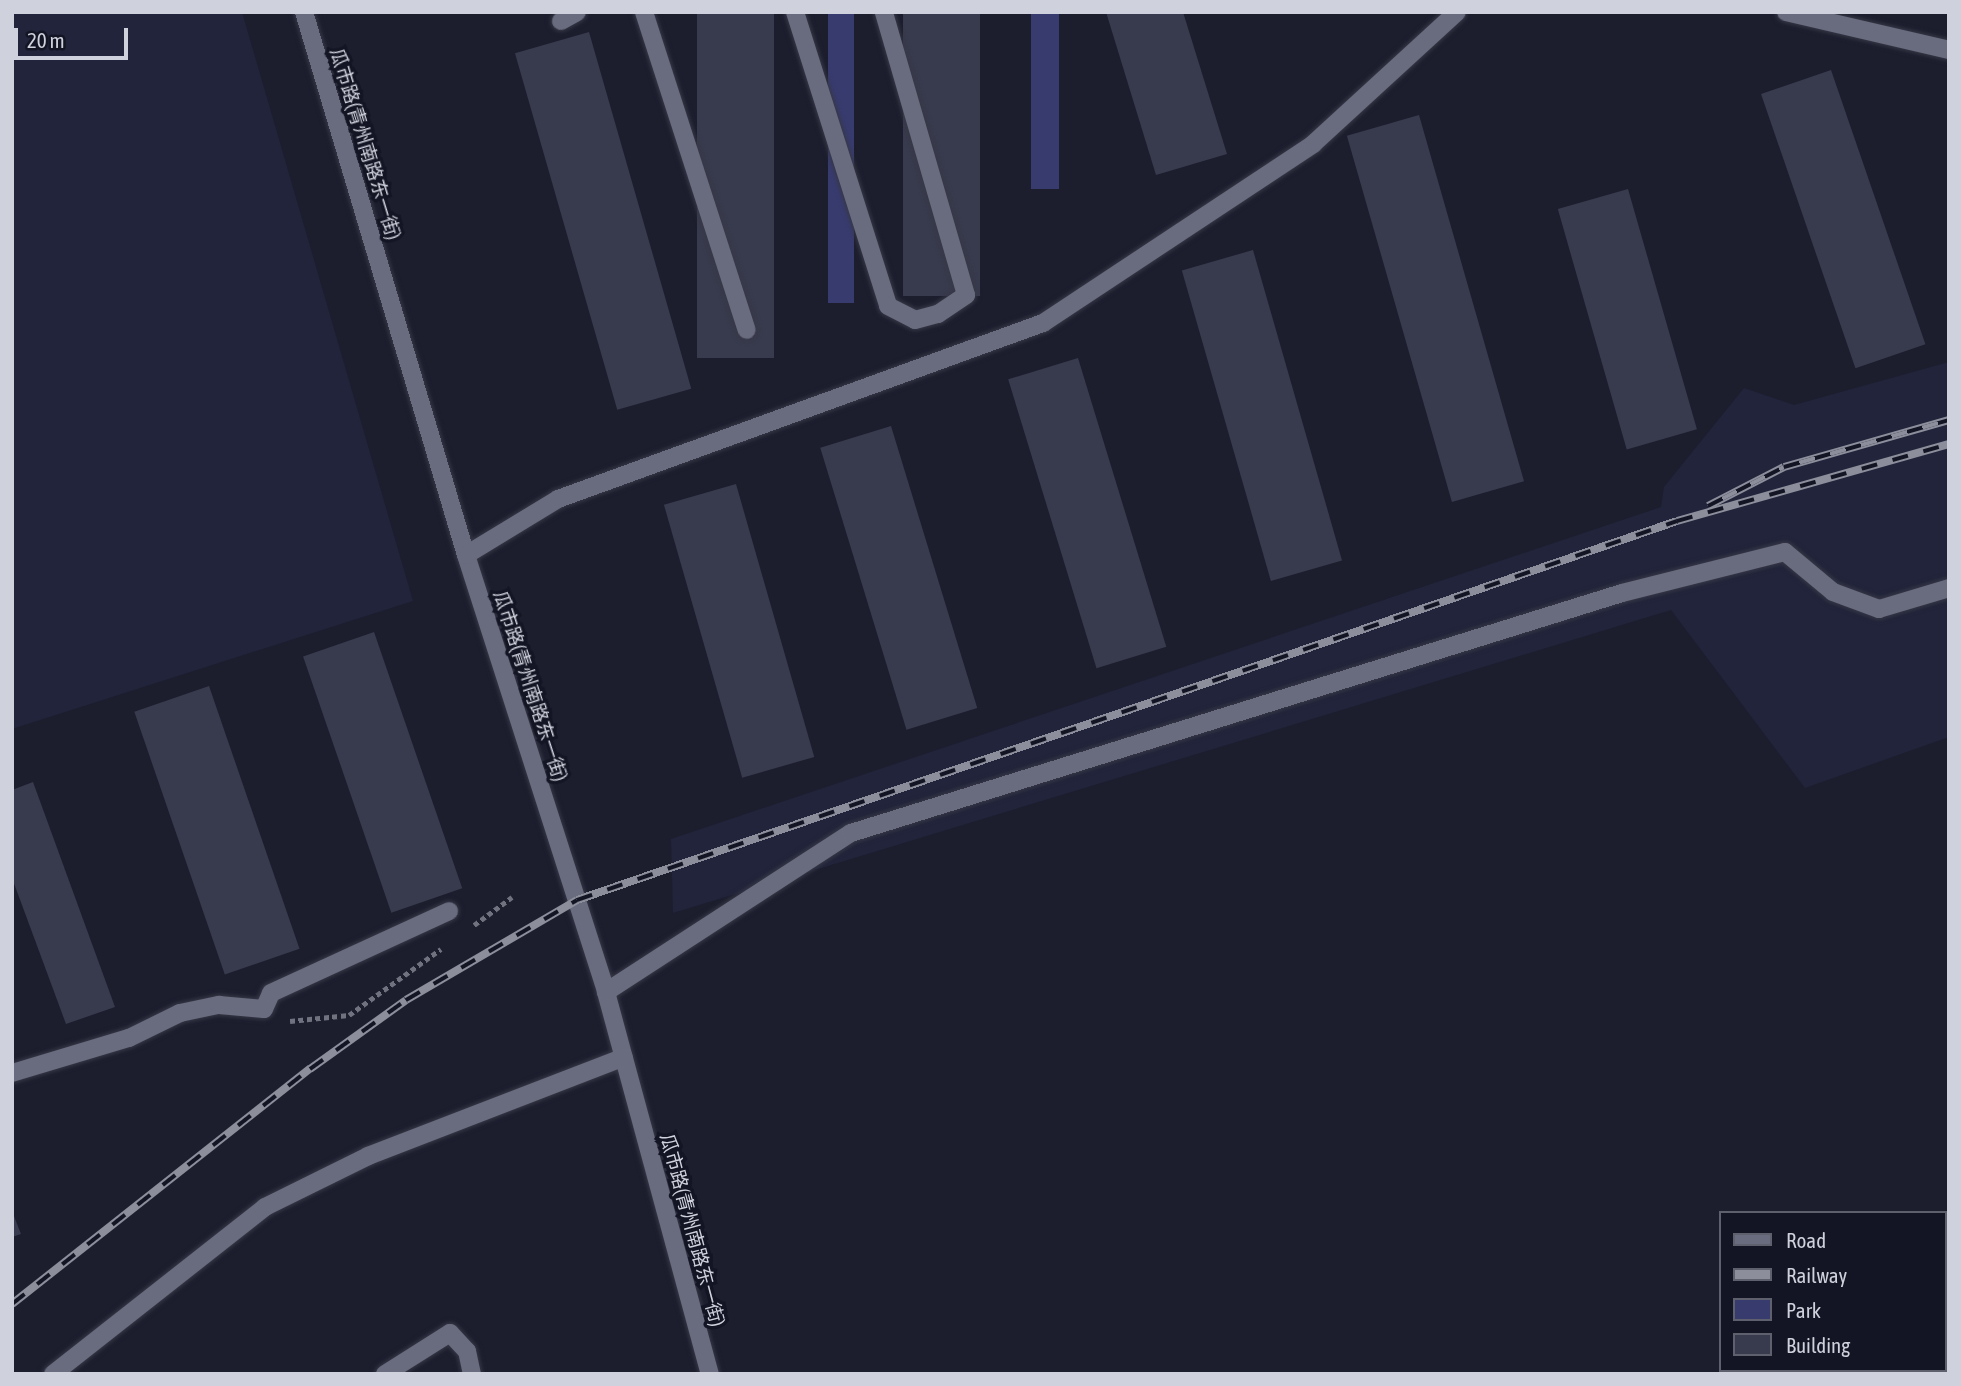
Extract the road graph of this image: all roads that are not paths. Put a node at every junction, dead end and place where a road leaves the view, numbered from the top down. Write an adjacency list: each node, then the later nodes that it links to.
1 (304, 12): 11 (street, 瓜市路(青州南路东一街))
2 (577, 12): 8 (street)
3 (644, 12): 10 (street)
4 (795, 12): 5 (street)
5 (884, 12)
6 (1457, 12): 11 (street)
7 (1786, 12): 9 (street)
8 (561, 21)
9 (1949, 50)
10 (747, 330)
11 (466, 555): 14 (street, 瓜市路(青州南路东一街))
12 (1949, 588): 14 (street)
13 (449, 911): 16 (street)
14 (606, 992): 15 (street, 瓜市路(青州南路东一街))
15 (624, 1057): 17 (street); 20 (street, 瓜市路(青州南路东一街))
16 (12, 1073)
17 (53, 1374)
18 (385, 1374): 19 (street)
19 (472, 1374)
20 (710, 1374)

